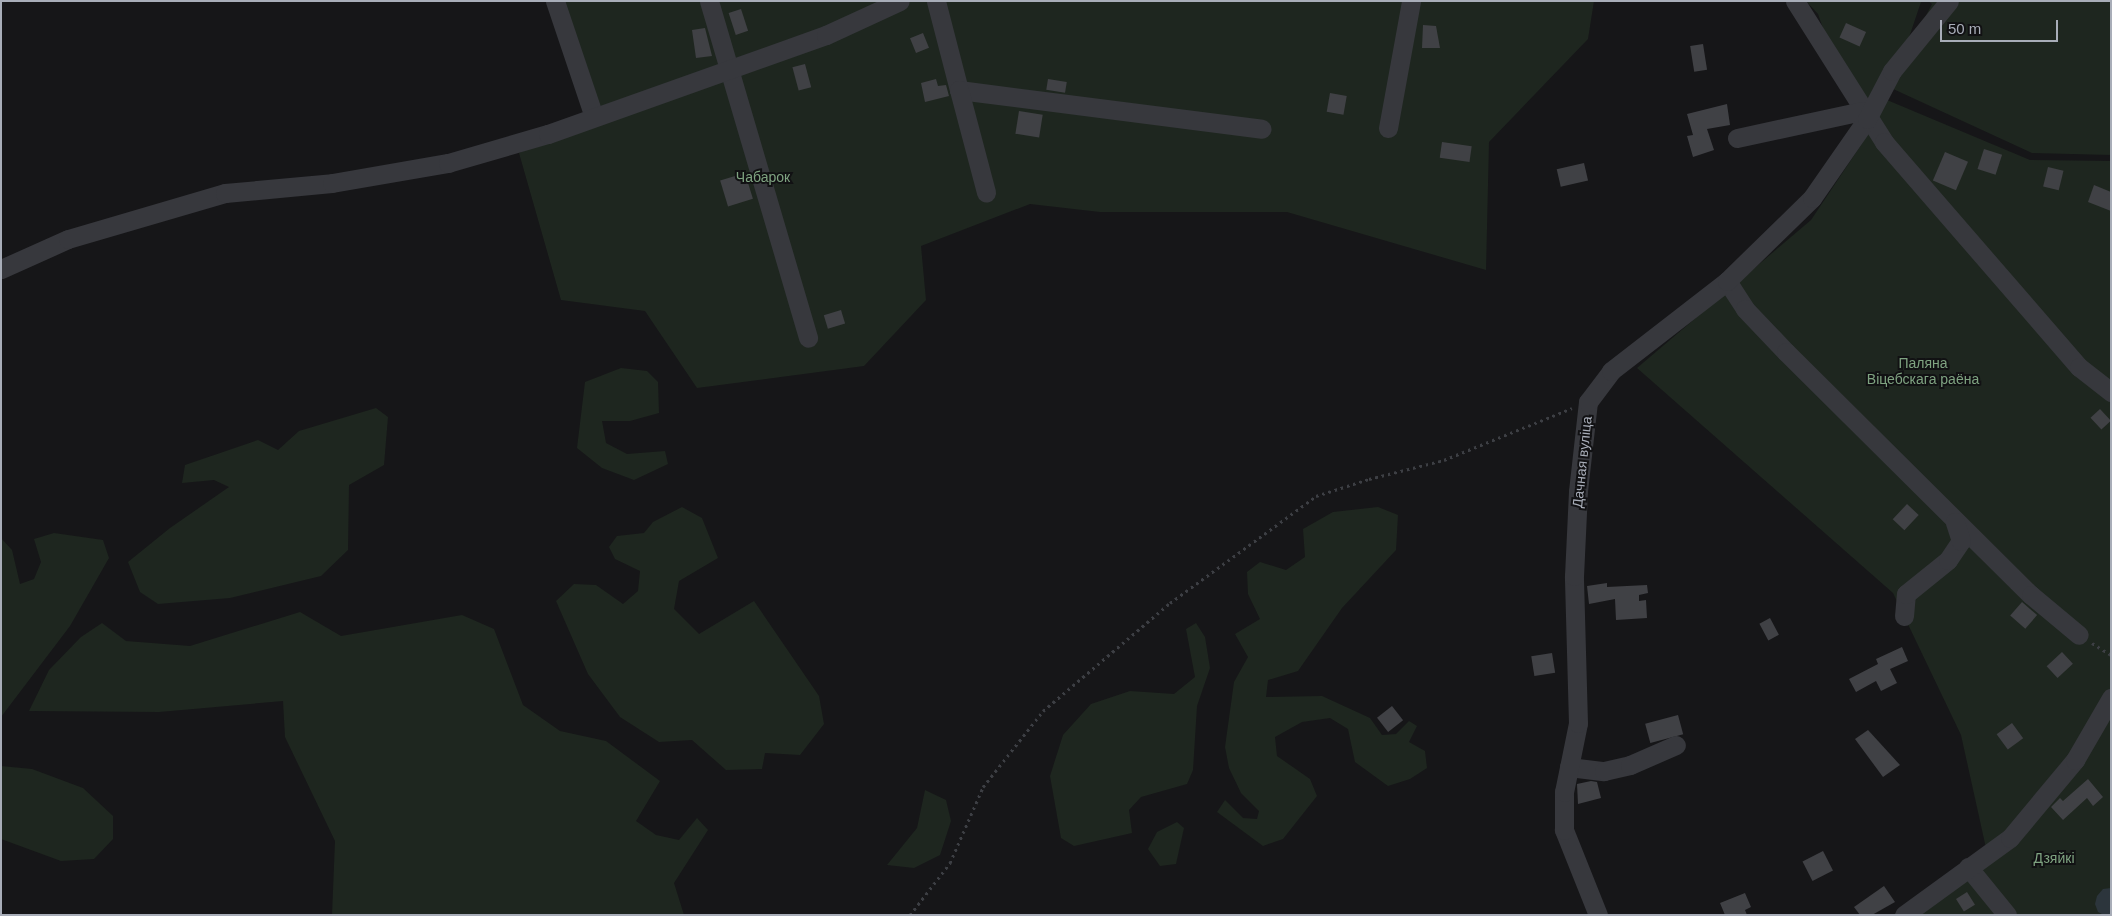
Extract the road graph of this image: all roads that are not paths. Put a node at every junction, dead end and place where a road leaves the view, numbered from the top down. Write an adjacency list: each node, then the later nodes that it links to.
1 (555, 1): 11 (street)
2 (709, 1): 8 (street)
3 (900, 1): 8 (street)
4 (936, 1): 9 (street)
5 (1411, 1): 12 (street)
6 (1795, 1): 10 (street)
7 (1949, 1): 10 (street, Дачная вуліца)
8 (730, 69): 11 (street); 18 (street)
9 (959, 90): 13 (street); 15 (street)
10 (1864, 115): 14 (street); 17 (street, Дачная вуліца); 19 (street)
11 (594, 117): 16 (street)
12 (1388, 128)
13 (1262, 129)
14 (1737, 138)
15 (986, 192)
16 (1, 269)
17 (1727, 281): 20 (street); 25 (street, Дачная вуліца)
18 (808, 338)
19 (2111, 392)
20 (1955, 522): 21 (street); 22 (street)
21 (1904, 616)
22 (2079, 635)
23 (2111, 698): 26 (street)
24 (1676, 745): 25 (street)
25 (1569, 767): 27 (street, Дачная вуліца)
26 (1968, 867): 28 (street); 29 (street)
27 (1598, 915)
28 (1904, 915)
29 (2006, 915)

